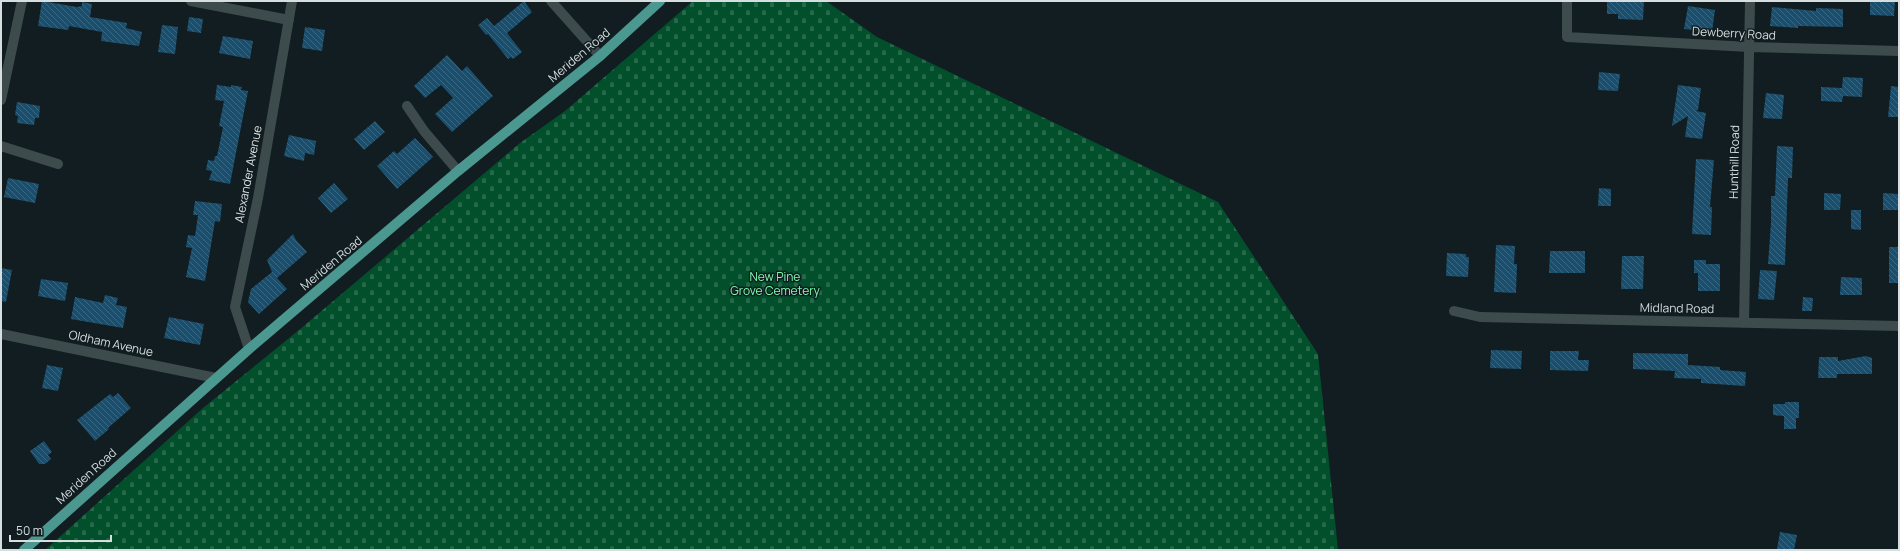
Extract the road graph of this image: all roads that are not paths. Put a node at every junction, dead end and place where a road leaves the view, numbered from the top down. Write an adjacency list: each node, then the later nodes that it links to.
1 (22, 1): 12 (street)
2 (191, 1): 8 (street)
3 (292, 1): 8 (street, Alexander Avenue)
4 (552, 1): 11 (street)
5 (660, 1): 11 (main road, Meriden Road)
6 (1567, 1): 9 (street, Dewberry Road)
7 (1750, 1): 9 (street, Hunthill Road)
8 (289, 20): 21 (street, Alexander Avenue)
9 (1749, 47): 10 (street, Dewberry Road); 18 (street, Hunthill Road)
10 (1899, 51)
11 (600, 56): 16 (main road, Meriden Road)
12 (1, 100)
13 (407, 106): 16 (street)
14 (1, 146): 15 (street)
15 (58, 164)
16 (458, 172): 21 (main road, Meriden Road)
17 (1454, 311): 18 (street, Midland Road)
18 (1744, 323): 19 (street, Midland Road)
19 (1899, 326)
20 (1, 334): 22 (street, Oldham Avenue)
21 (249, 350): 22 (main road, Meriden Road)
22 (216, 378): 23 (main road, Meriden Road)
23 (24, 550)

